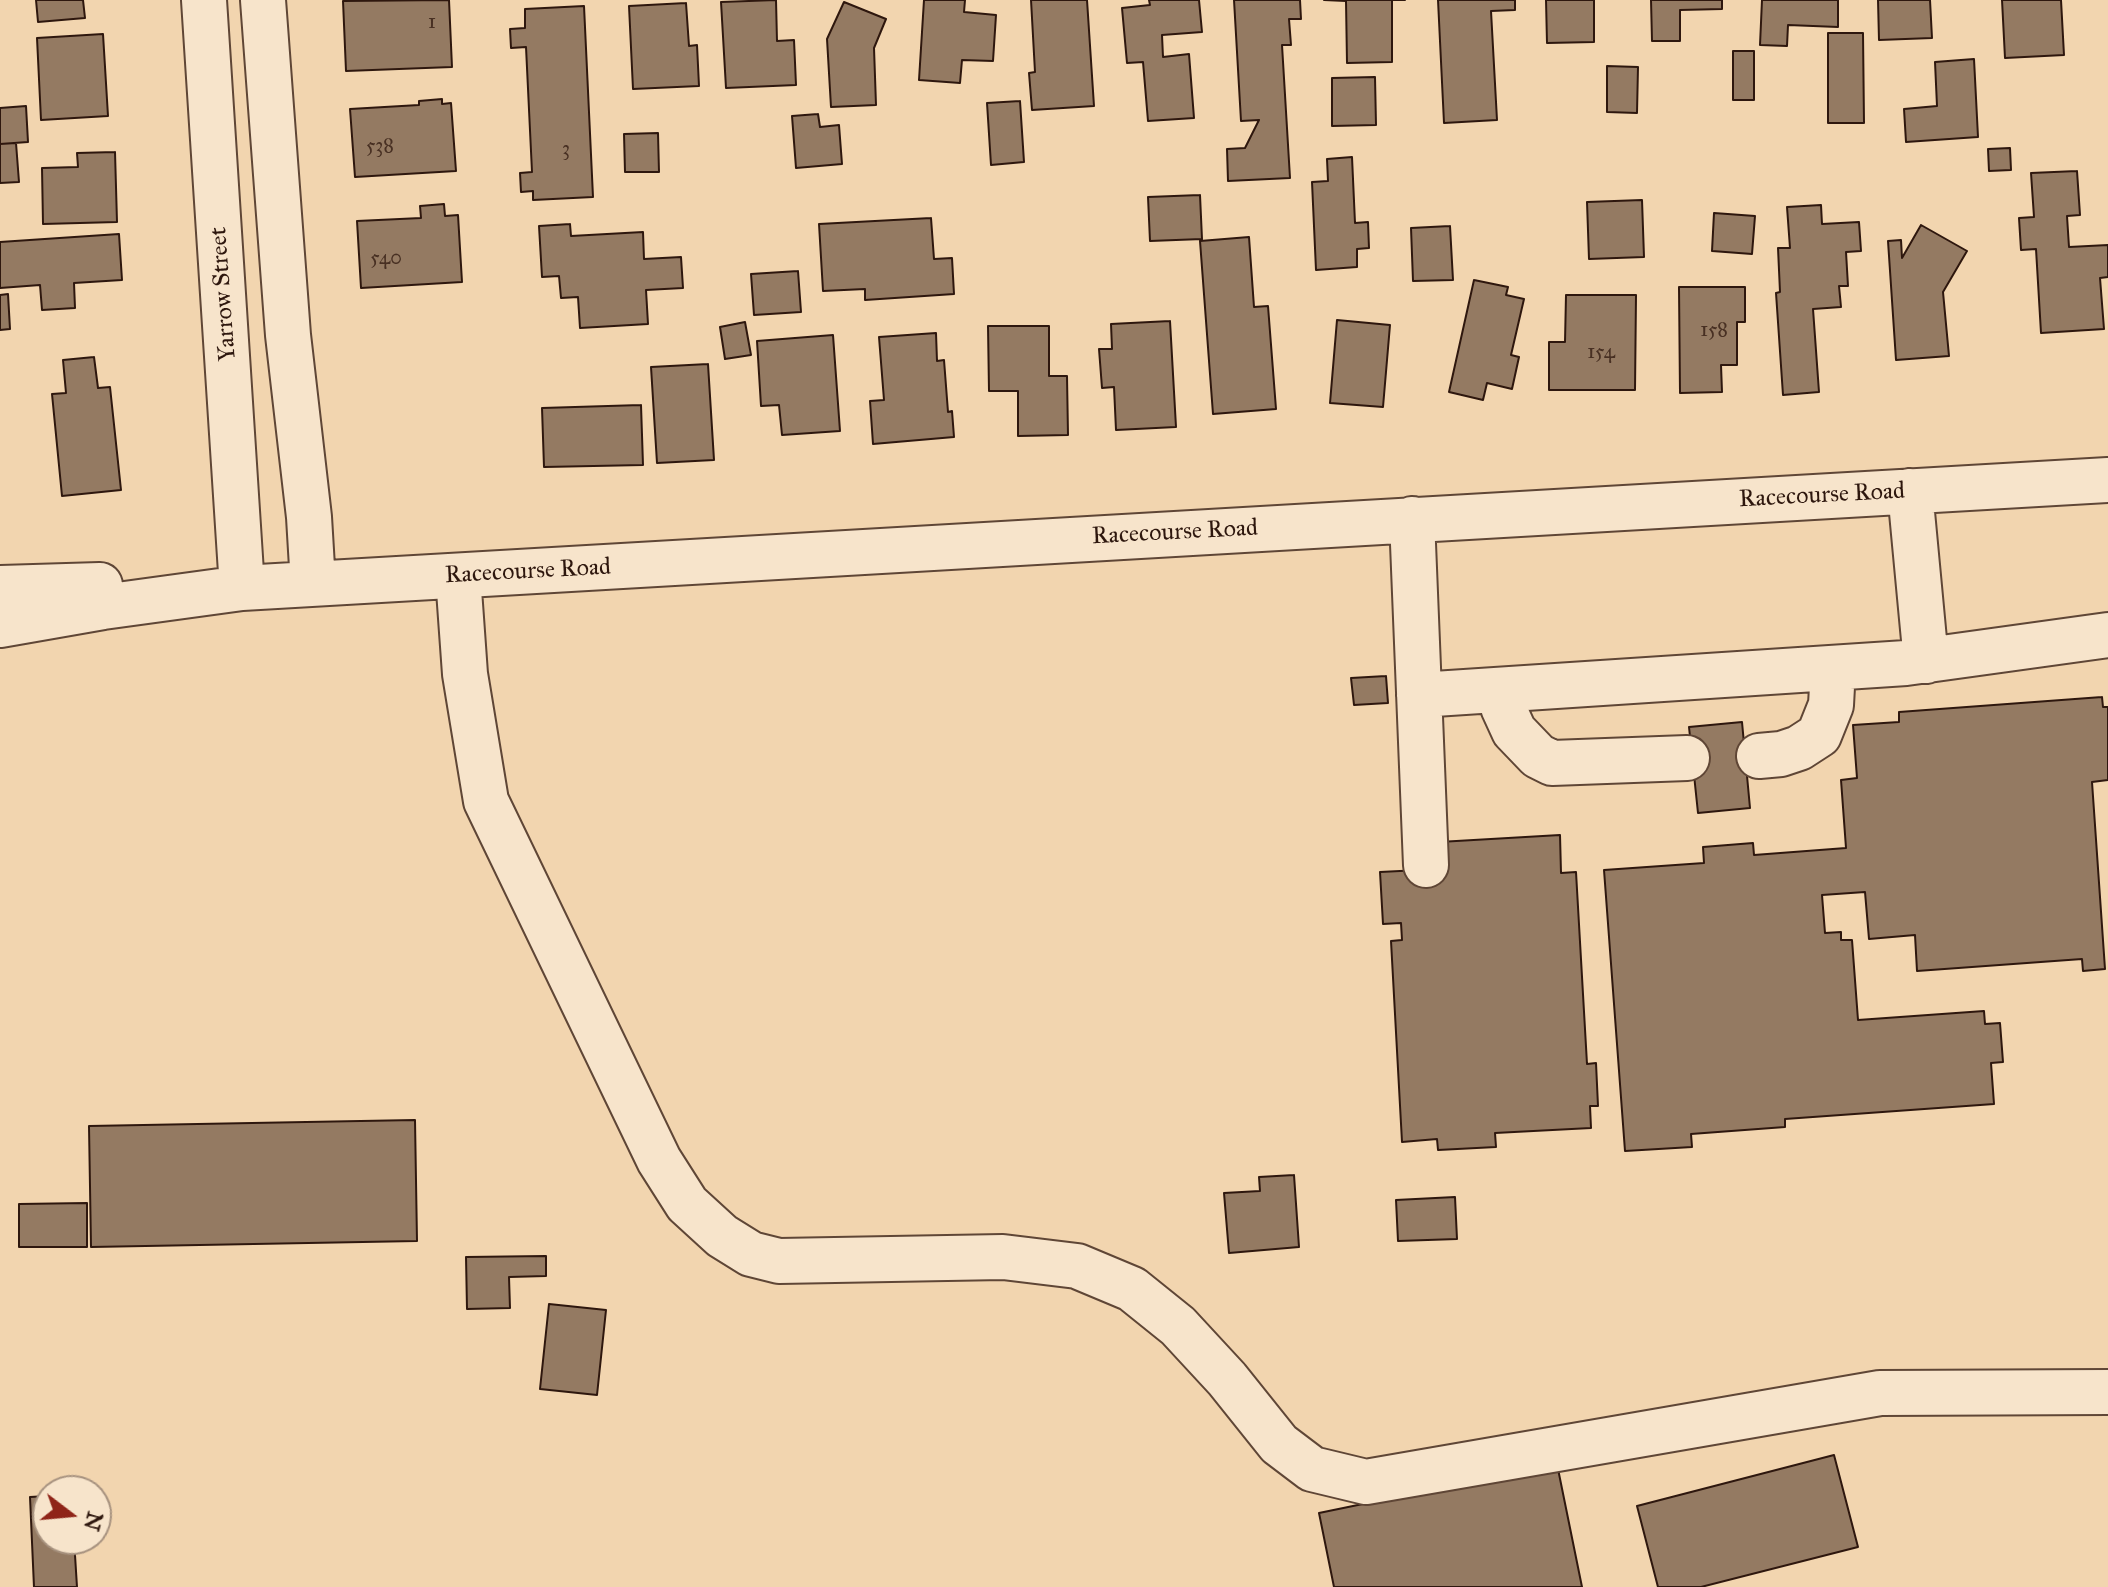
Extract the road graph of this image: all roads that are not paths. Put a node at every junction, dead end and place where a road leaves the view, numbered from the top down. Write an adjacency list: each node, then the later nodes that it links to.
1 (204, 0): 9 (street, Yarrow Street)
2 (263, 0): 7 (street)
3 (2108, 480): 4 (street, Racecourse Road)
4 (1910, 491): 5 (street, Racecourse Road); 12 (street)
5 (1412, 519): 6 (street, Racecourse Road); 15 (street)
6 (458, 576): 7 (street, Racecourse Road); 19 (street)
7 (313, 584): 9 (street, Racecourse Road)
8 (0, 588): 9 (street, Racecourse Road)
9 (242, 588): 10 (street, Racecourse Road)
10 (0, 625)
11 (2108, 635): 12 (street)
12 (1926, 661): 13 (street)
13 (1833, 668): 14 (street); 16 (street)
14 (1502, 690): 15 (street); 17 (street)
15 (1419, 695): 18 (street)
16 (1759, 756)
17 (1687, 758)
18 (1426, 865)
19 (2108, 1392)

